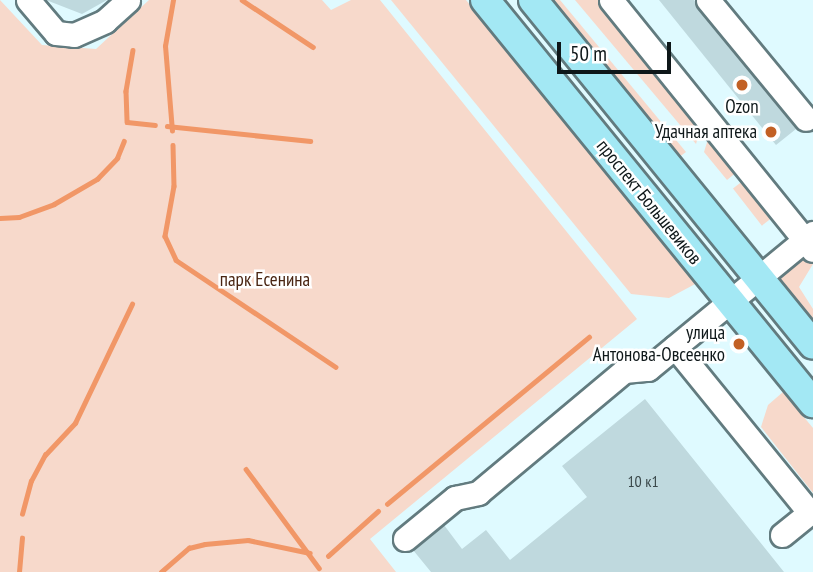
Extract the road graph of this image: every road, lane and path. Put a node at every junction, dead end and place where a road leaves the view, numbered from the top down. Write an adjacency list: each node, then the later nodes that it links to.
1 (28, 0): 2 (street)
2 (128, 0)
3 (485, 0): 10 (main road, проспект Большевиков)
4 (533, 0): 9 (main road, проспект Большевиков)
5 (611, 0): 8 (street)
6 (708, 0): 7 (street)
7 (806, 119)
8 (810, 241): 9 (street)
9 (758, 278): 10 (street); 11 (main road, проспект Большевиков)
10 (730, 301): 12 (street); 13 (main road, проспект Большевиков)
11 (813, 345)
12 (675, 347): 14 (street); 16 (street)
13 (813, 403)
14 (811, 512): 15 (street)
15 (782, 536)
16 (405, 539)

